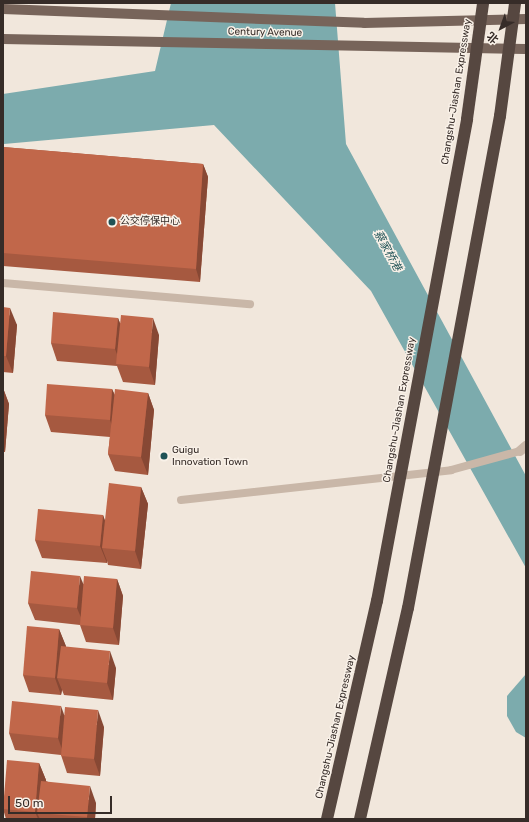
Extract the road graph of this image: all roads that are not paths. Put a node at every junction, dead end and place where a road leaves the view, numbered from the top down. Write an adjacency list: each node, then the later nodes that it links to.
1 (482, 3): 11 (highway, Changshu-Jiashan Expressway, bridge)
2 (515, 3): 12 (highway, bridge)
3 (3, 9): 4 (main road, Century Avenue)
4 (526, 19)
5 (3, 39): 6 (main road, Century Avenue)
6 (526, 49)
7 (3, 283): 8 (lane)
8 (250, 304)
9 (523, 448): 10 (lane)
10 (181, 500)
11 (327, 819)
12 (360, 819)

